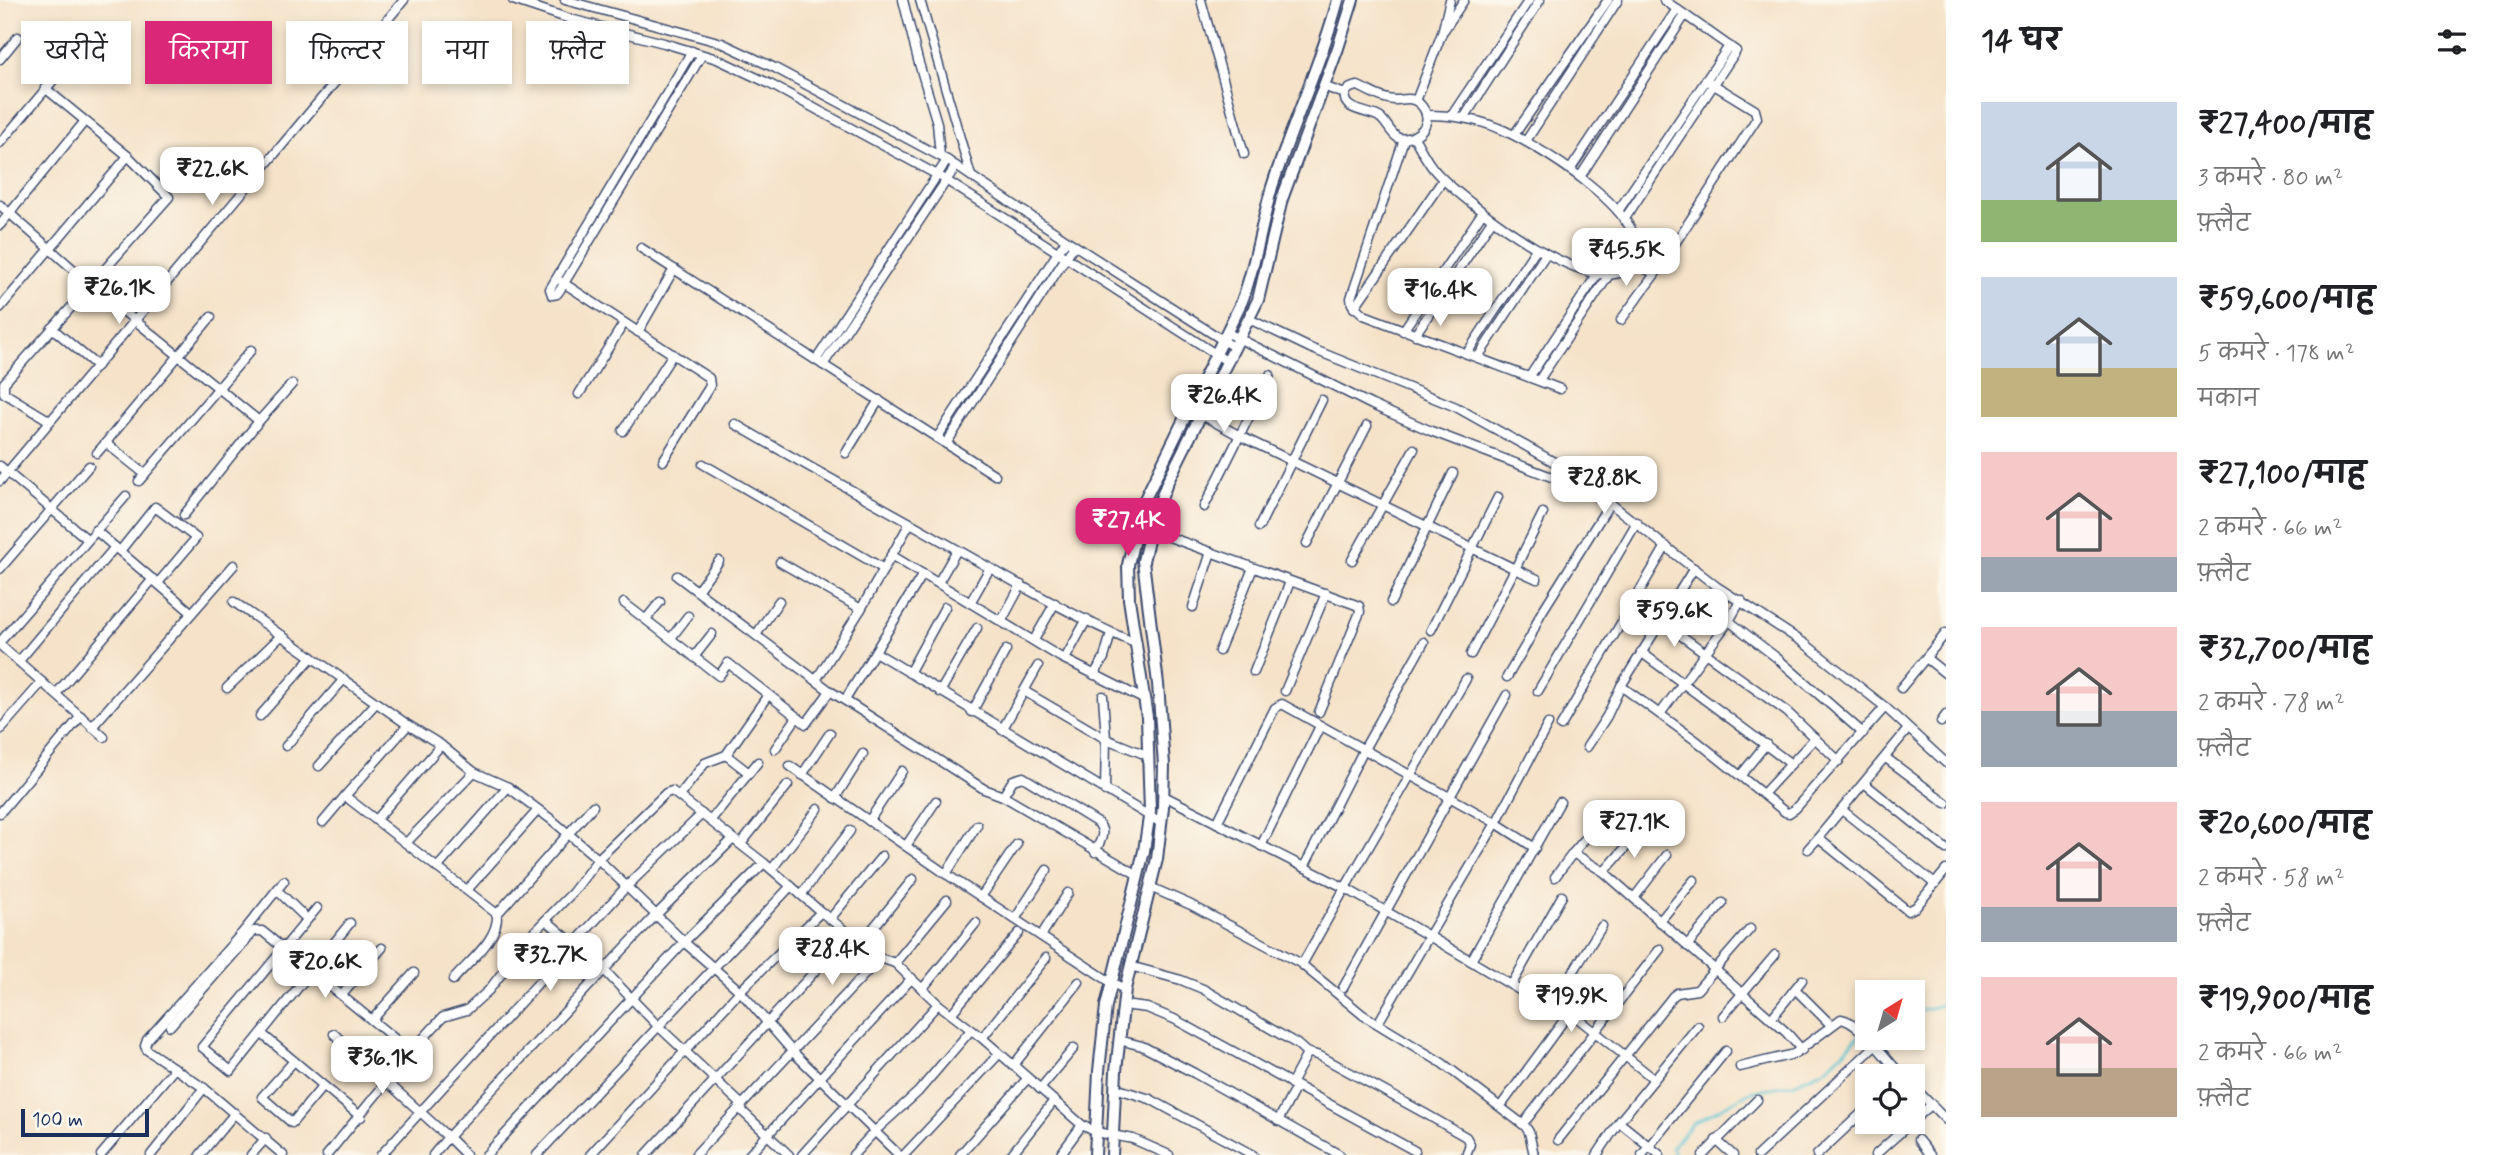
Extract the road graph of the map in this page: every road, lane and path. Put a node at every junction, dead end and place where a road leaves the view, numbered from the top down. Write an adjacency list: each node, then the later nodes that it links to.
1 (404, 0): 74 (street)
2 (513, 0): 20 (street)
3 (565, 0): 40 (street)
4 (903, 0): 40 (street)
5 (920, 0): 44 (street)
6 (1201, 0): 38 (street)
7 (1338, 0): 81 (main road)
8 (1353, 0): 25 (main road)
9 (1450, 0): 18 (street)
10 (1464, 0): 18 (street)
11 (1529, 0): 30 (street)
12 (1540, 0): 31 (street)
13 (1608, 0): 33 (street)
14 (1618, 0): 36 (street)
15 (1664, 0): 16 (street)
16 (1677, 9): 17 (street); 42 (street)
17 (1685, 15): 23 (street); 45 (street)
18 (1442, 33): 28 (street)
19 (18, 37): 22 (street)
20 (692, 51): 21 (street); 68 (street)
21 (702, 55): 43 (street); 68 (street)
22 (0, 59)
23 (1710, 82): 49 (street); 53 (street); 66 (street)
24 (49, 84): 26 (street)
25 (1324, 86): 27 (street); 73 (main road)
26 (45, 88): 32 (street); 37 (street)
27 (1345, 94): 28 (street); 35 (street)
28 (1416, 101): 29 (street)
29 (1426, 115): 30 (street); 34 (street)
30 (1452, 115): 31 (street)
31 (1464, 118): 33 (street)
32 (85, 121): 39 (street); 50 (street)
33 (1514, 135): 36 (street)
34 (1414, 137): 35 (street); 47 (street)
35 (1404, 139): 70 (street)
36 (1526, 141): 42 (street)
37 (0, 143)
38 (1244, 154)
39 (128, 156): 58 (street); 69 (street)
40 (943, 158): 41 (street); 43 (street)
41 (956, 166): 44 (street); 46 (street)
42 (1570, 170): 45 (street)
43 (937, 175): 46 (street); 89 (street)
44 (971, 176): 55 (street)
45 (1580, 177): 49 (street)
46 (946, 180): 60 (street); 89 (street)
47 (1443, 180): 51 (street); 70 (street)
48 (0, 205): 50 (street)
49 (1618, 211): 53 (street)
50 (10, 213): 54 (street); 58 (street)
51 (1482, 213): 52 (street); 78 (street)
52 (1492, 220): 59 (street); 80 (street)
53 (1624, 220): 63 (street)
54 (0, 225)
55 (1066, 240): 56 (street); 60 (street)
56 (1074, 245): 62 (street); 81 (street)
57 (641, 248): 64 (street)
58 (50, 249): 69 (street); 71 (street)
59 (1536, 250): 61 (street); 84 (street)
60 (1058, 252): 62 (street); 107 (street)
61 (1546, 254): 65 (street); 88 (street)
62 (1067, 258): 85 (street); 109 (street)
63 (1633, 262): 66 (street); 67 (street)
64 (674, 269): 79 (street); 89 (street)
65 (1598, 273): 67 (street); 93 (street)
66 (1654, 274): 75 (street)
67 (1609, 275): 93 (street)
68 (560, 281): 76 (street)
69 (90, 284): 74 (street); 77 (street)
70 (1354, 307): 78 (street)
71 (0, 308)
72 (211, 317): 86 (street)
73 (1249, 319): 82 (main road); 124 (street)
74 (135, 320): 86 (street); 91 (street)
75 (1621, 320)
76 (625, 323): 79 (street); 97 (street)
77 (52, 328): 91 (street); 101 (street)
78 (1403, 331): 80 (street)
79 (638, 332): 87 (street)
80 (1415, 335): 84 (street)
81 (1225, 336): 82 (street); 85 (main road)
82 (1237, 343): 90 (main road); 124 (street)
83 (251, 349): 95 (street)
84 (1467, 353): 88 (street)
85 (1216, 354): 90 (street); 195 (main road)
86 (180, 355): 95 (street); 108 (street)
87 (673, 355): 105 (street); 113 (street)
88 (1478, 357): 93 (street)
89 (820, 362): 98 (street)
90 (1228, 362): 100 (main road)
91 (97, 366): 101 (street)
92 (1270, 375): 106 (street)
93 (1535, 378): 96 (street)
94 (292, 384): 102 (street)
95 (219, 388): 102 (street); 119 (street)
96 (1560, 388)
97 (579, 394)
98 (879, 400): 107 (street); 112 (street)
99 (1322, 400): 114 (street)
100 (1202, 415): 106 (street); 138 (main road)
101 (50, 421): 117 (street)
102 (259, 421): 132 (street)
103 (735, 424): 134 (street)
104 (1367, 426): 123 (street)
105 (623, 431)
106 (1240, 436): 114 (street); 129 (street)
107 (937, 438): 109 (street)
108 (106, 443): 111 (street); 119 (street)
109 (946, 444): 120 (street)
110 (1414, 449): 128 (street)
111 (97, 453)
112 (846, 453)
113 (663, 461)
114 (1292, 461): 123 (street); 136 (street)
115 (703, 464): 155 (street)
116 (89, 466): 130 (street)
117 (4, 469): 121 (street); 130 (street)
118 (1453, 473): 135 (street)
119 (145, 474): 122 (street)
120 (995, 475)
121 (0, 481)
122 (139, 481)
123 (1338, 483): 128 (street); 140 (street)
124 (1595, 495): 127 (street)
125 (126, 496): 137 (street)
126 (1499, 497): 142 (street)
127 (1610, 503): 133 (street); 212 (street)
128 (1382, 505): 135 (street); 147 (street)
129 (1204, 507)
130 (51, 509): 139 (street); 154 (street)
131 (1543, 513): 156 (street)
132 (184, 515)
133 (1637, 522): 141 (street); 224 (street)
134 (910, 523): 144 (street); 146 (street)
135 (1427, 526): 142 (street); 170 (street)
136 (1259, 527)
137 (95, 530): 139 (street); 143 (street)
138 (1150, 530): 145 (street); 284 (main road)
139 (87, 539): 194 (street)
140 (1307, 543)
141 (1666, 546): 153 (street); 243 (street)
142 (1472, 548): 156 (street); 185 (street)
143 (118, 549): 160 (street); 160 (street); 206 (street)
144 (957, 550): 151 (street); 162 (street)
145 (1211, 552): 152 (street); 175 (street)
146 (891, 555): 155 (street); 157 (street)
147 (1352, 560)
148 (719, 561): 164 (street)
149 (780, 562): 176 (street)
150 (234, 565): 177 (street)
151 (990, 568): 163 (street); 172 (street)
152 (1254, 568): 161 (street); 197 (street)
153 (1694, 568): 166 (street); 181 (street)
154 (0, 569)
155 (884, 569): 176 (street)
156 (1515, 569): 159 (street); 201 (street)
157 (923, 573): 162 (street); 198 (street)
158 (677, 576): 164 (street)
159 (1536, 579)
160 (155, 581): 177 (street); 226 (street)
161 (1290, 582): 165 (street); 208 (street)
162 (937, 583): 172 (street)
163 (1021, 585): 173 (street); 183 (street)
164 (697, 591): 190 (street)
165 (1326, 593): 223 (street); 235 (street)
166 (1741, 600): 182 (street); 233 (street)
167 (779, 601): 190 (street)
168 (234, 602): 189 (street)
169 (660, 602): 179 (street)
170 (1391, 602)
171 (624, 603): 179 (street)
172 (970, 603): 183 (street)
173 (1055, 603): 180 (street); 192 (street)
174 (945, 607): 209 (street)
175 (1193, 607)
176 (861, 609): 215 (street)
177 (192, 613): 244 (street)
178 (688, 616): 191 (street)
179 (646, 619): 191 (street)
180 (1087, 619): 186 (street); 205 (street)
181 (1661, 621): 199 (street); 200 (street)
182 (1729, 621): 200 (street); 249 (street)
183 (1001, 622): 192 (street)
184 (977, 628): 225 (street)
185 (1431, 630)
186 (1111, 633): 195 (street); 211 (street)
187 (1946, 633): 204 (street)
188 (712, 634): 203 (street)
189 (282, 635): 202 (street); 219 (street)
190 (756, 635): 215 (street)
191 (671, 638): 203 (street)
192 (1034, 640): 205 (street)
193 (1424, 642): 258 (street)
194 (0, 643): 206 (street)
195 (1137, 644): 231 (main road)
196 (1006, 650): 234 (street)
197 (1219, 651)
198 (875, 652): 209 (street); 230 (street)
199 (1641, 652): 217 (street); 218 (street)
200 (1705, 653): 217 (street); 251 (street)
201 (1471, 654)
202 (312, 657): 214 (street); 238 (street)
203 (694, 657): 227 (street)
204 (1926, 658): 210 (street); 220 (street)
205 (1065, 659): 211 (street)
206 (19, 661): 216 (street)
207 (1038, 666): 222 (street)
208 (1254, 672)
209 (909, 673): 225 (street)
210 (1946, 674)
211 (1094, 675): 231 (street)
212 (1507, 677)
213 (1466, 679): 273 (street)
214 (344, 680): 232 (street); 255 (street)
215 (816, 680): 221 (street)
216 (41, 682): 226 (street); 246 (street)
217 (1683, 684): 236 (street); 253 (street)
218 (1621, 686): 236 (street); 256 (street)
219 (227, 688)
220 (1901, 688)
221 (831, 691): 230 (street); 239 (street)
222 (1024, 691): 247 (street); 252 (street)
223 (1285, 691)
224 (1538, 691)
225 (940, 692): 234 (street)
226 (56, 694): 237 (street)
227 (768, 695): 239 (street); 260 (street)
228 (1507, 695): 286 (street)
229 (1103, 696): 252 (street)
230 (845, 700): 283 (street)
231 (1144, 700): 261 (main road)
232 (376, 703): 241 (street); 267 (street)
233 (1885, 707): 245 (street); 249 (street)
234 (972, 712): 247 (street)
235 (1319, 712)
236 (1660, 714): 274 (street)
237 (81, 716): 244 (street); 288 (street)
238 (260, 716)
239 (797, 717): 257 (street)
240 (1548, 724): 305 (street)
241 (408, 725): 254 (street); 281 (street)
242 (1320, 726): 258 (street); 304 (street); 315 (street)
243 (1561, 726)
244 (92, 727): 250 (street)
245 (1908, 729): 262 (street); 265 (street)
246 (0, 730)
247 (1002, 730): 278 (street)
248 (830, 733): 272 (street)
249 (1863, 733): 263 (street)
250 (104, 737)
251 (1815, 738): 263 (street); 266 (street)
252 (1106, 739): 261 (street); 278 (street)
253 (1766, 744): 266 (street); 274 (street)
254 (441, 745): 270 (street); 299 (street)
255 (286, 746)
256 (1587, 747)
257 (775, 749)
258 (1363, 751): 273 (street); 325 (street)
259 (863, 754): 285 (street)
260 (726, 755): 271 (street); 282 (street)
261 (1149, 756): 298 (main road)
262 (1886, 758): 275 (street); 290 (street)
263 (1839, 761): 280 (street)
264 (758, 762): 271 (street)
265 (1946, 763)
266 (1791, 764): 280 (street)
267 (319, 766)
268 (790, 766): 272 (street)
269 (902, 771): 301 (street)
270 (474, 772): 277 (street); 312 (street)
271 (749, 773): 300 (street)
272 (802, 775): 285 (street)
273 (1409, 775): 286 (street); 341 (street)
274 (1741, 776): 280 (street)
275 (1864, 783): 295 (street); 318 (street)
276 (788, 785): 311 (street)
277 (509, 787): 294 (street); 326 (street)
278 (1105, 791): 298 (street)
279 (0, 794): 288 (street)
280 (1763, 794)
281 (345, 796): 299 (street); 302 (street)
282 (679, 796): 297 (street); 323 (street)
283 (1003, 796): 319 (street); 319 (street)
284 (1164, 796): 303 (main road); 304 (street)
285 (835, 798): 301 (street)
286 (1451, 798): 305 (street); 352 (street)
287 (936, 801): 314 (street)
288 (9, 802): 296 (street)
289 (1560, 802): 316 (street)
290 (1946, 803)
291 (593, 806): 309 (street)
292 (1612, 807): 320 (street)
293 (818, 809): 327 (street)
294 (538, 810): 309 (street); 342 (street)
295 (1842, 810): 310 (street); 337 (street)
296 (0, 813)
297 (702, 814): 300 (street); 340 (street)
298 (1149, 816): 303 (street); 332 (main road)
299 (376, 820): 312 (street)
300 (710, 821): 311 (street)
301 (869, 821): 314 (street)
302 (323, 822)
303 (1161, 823): 339 (main road)
304 (1217, 823): 315 (street)
305 (1496, 823): 316 (street); 368 (street)
306 (977, 825): 331 (street)
307 (1642, 829): 330 (street)
308 (850, 831): 345 (street)
309 (568, 835): 323 (street); 354 (street)
310 (1818, 838): 317 (street); 337 (street)
311 (737, 842): 324 (street); 355 (street)
312 (406, 843): 326 (street)
313 (1017, 844): 347 (street)
314 (906, 846): 331 (street)
315 (1261, 846): 325 (street)
316 (1535, 848): 380 (street)
317 (1808, 849)
318 (1946, 849)
319 (1095, 852): 332 (street)
320 (1573, 853): 330 (street); 333 (street)
321 (1667, 855): 348 (street)
322 (882, 856): 357 (street)
323 (598, 859): 340 (street); 359 (street)
324 (764, 863): 327 (street); 369 (street)
325 (1304, 867): 341 (street)
326 (437, 868): 342 (street)
327 (772, 869): 338 (street)
328 (1047, 870): 358 (street)
329 (1946, 870): 337 (street)
330 (1604, 872): 348 (street)
331 (946, 874): 347 (street)
332 (1138, 875): 392 (main road)
333 (1555, 877)
334 (913, 879): 370 (street)
335 (1694, 880): 360 (street)
336 (284, 881): 436 (street)
337 (1935, 884)
338 (791, 886): 345 (street); 383 (street)
339 (1150, 887): 382 (main road); 504 (street)
340 (625, 888): 355 (street); 371 (street)
341 (1345, 888): 352 (street); 379 (street)
342 (467, 890): 354 (street)
343 (1068, 893): 367 (street)
344 (281, 894): 356 (street)
345 (801, 895): 353 (street)
346 (1562, 896): 393 (street)
347 (981, 897): 358 (street)
348 (1634, 898): 360 (street)
349 (947, 900): 381 (street)
350 (1723, 903): 372 (street)
351 (317, 908): 356 (street)
352 (1387, 911): 368 (street); 395 (street)
353 (821, 912): 357 (street); 398 (street)
354 (497, 914): 389 (street)
355 (656, 915): 369 (street); 385 (street)
356 (307, 919): 373 (street)
357 (830, 919): 366 (street)
358 (1015, 919): 367 (street)
359 (546, 920): 371 (street); 427 (street)
360 (1659, 922): 372 (street)
361 (350, 923): 384 (street)
362 (976, 923): 394 (street)
363 (1602, 926): 393 (street)
364 (1750, 929): 386 (street)
365 (1019, 933): 404 (street)
366 (849, 934): 370 (street); 409 (street)
367 (1041, 936): 392 (street)
368 (1429, 936): 380 (street); 406 (street)
369 (684, 942): 383 (street); 401 (street)
370 (861, 943): 377 (street)
371 (575, 944): 385 (street); 455 (street)
372 (1687, 946): 386 (street)
373 (283, 948): 384 (street); 411 (street); 417 (street)
374 (382, 948): 400 (street)
375 (1660, 950): 416 (street)
376 (1775, 955): 399 (street)
377 (880, 958): 381 (street); 425 (street)
378 (1046, 958): 419 (street)
379 (1304, 961)
380 (1471, 961): 393 (street)
381 (895, 963): 388 (street)
382 (1130, 966): 396 (main road); 429 (street)
383 (713, 967): 398 (street); 412 (street)
384 (312, 970): 400 (street); 417 (street)
385 (604, 970): 401 (street); 469 (street)
386 (1715, 970): 399 (street); 431 (street)
387 (414, 973): 408 (street)
388 (912, 978): 394 (street); 437 (street)
389 (453, 980)
390 (1802, 980): 397 (street)
391 (1079, 982): 434 (street)
392 (1112, 983): 396 (street); 465 (main road)
393 (1512, 984)
394 (923, 988): 402 (street)
395 (1343, 988)
396 (1125, 989): 403 (main road)
397 (1795, 989): 407 (street); 410 (street)
398 (740, 991): 409 (street); 428 (street)
399 (1742, 994): 405 (street); 407 (street)
400 (342, 995): 408 (street)
401 (632, 998): 412 (street); 486 (street)
402 (938, 1004): 404 (street); 452 (street)
403 (1123, 1005): 420 (main road); 443 (street)
404 (951, 1014): 415 (street)
405 (1723, 1016)
406 (1381, 1018)
407 (1771, 1019): 422 (street)
408 (372, 1020): 427 (street)
409 (767, 1022): 425 (street); 441 (street)
410 (1831, 1025): 414 (street); 422 (street)
411 (170, 1026)
412 (658, 1026): 428 (street); 487 (street)
413 (1698, 1026): 439 (street)
414 (1855, 1027)
415 (971, 1030): 419 (street); 464 (street)
416 (1595, 1031): 431 (street); 450 (street); 458 (street)
417 (262, 1034): 432 (street)
418 (334, 1034): 440 (street)
419 (982, 1038): 430 (street)
420 (1119, 1040): 445 (main road); 461 (street)
421 (1074, 1048): 446 (street)
422 (1802, 1050): 435 (street)
423 (1871, 1050): 510 (street)
424 (1879, 1050): 433 (street)
425 (792, 1051): 437 (street); 453 (street)
426 (1727, 1051): 474 (street)
427 (411, 1052): 440 (street)
428 (686, 1052): 441 (street); 488 (street)
429 (1307, 1052): 443 (street); 476 (street)
430 (999, 1054): 434 (street); 495 (street)
431 (1625, 1055): 439 (street); 471 (street)
432 (294, 1061): 442 (street); 442 (street)
433 (1891, 1064)
434 (1013, 1066): 438 (street)
435 (1740, 1067)
436 (175, 1068): 444 (street); 477 (street)
437 (820, 1079): 452 (street); 466 (street)
438 (1027, 1079): 446 (street); 496 (street)
439 (1654, 1079): 462 (street)
440 (387, 1081): 455 (street); 457 (street)
441 (714, 1081): 453 (street); 489 (street)
442 (323, 1086): 457 (street)
443 (1293, 1086): 461 (street); 475 (street)
444 (204, 1088): 456 (street); 478 (street)
445 (1115, 1088): 468 (main road); 502 (street)
446 (1040, 1089): 449 (street)
447 (1925, 1097): 451 (street)
448 (1757, 1100): 472 (street)
449 (1053, 1101): 463 (street); 497 (street)
450 (1503, 1103)
451 (1932, 1104): 454 (street); 460 (street)
452 (848, 1105): 464 (street); 493 (street)
453 (741, 1106): 466 (street); 490 (street)
454 (1925, 1111)
455 (421, 1112): 469 (street); 483 (street)
456 (235, 1113): 470 (street); 479 (street)
457 (361, 1116): 482 (street)
458 (1527, 1119)
459 (1855, 1119): 511 (street)
460 (1946, 1120)
461 (1278, 1121): 503 (street)
462 (1619, 1122): 474 (street); 505 (street)
463 (1083, 1125): 465 (street); 498 (street)
464 (875, 1130): 494 (street); 495 (street)
465 (1096, 1132): 468 (street); 499 (main road)
466 (768, 1134): 491 (street); 492 (street)
467 (1899, 1134): 512 (street)
468 (1113, 1135): 500 (main road); 501 (street)
469 (448, 1137): 484 (street); 485 (street)
470 (266, 1138): 480 (street); 481 (street)
471 (1558, 1140)
472 (1716, 1140): 508 (street); 509 (street)
473 (1917, 1140): 513 (street)
474 (1648, 1146): 506 (street); 507 (street)
475 (1415, 1151)
476 (1469, 1153)
477 (101, 1155)
478 (151, 1155)
479 (200, 1155)
480 (251, 1155)
481 (283, 1155)
482 (327, 1155)
483 (381, 1155)
484 (433, 1155)
485 (466, 1155)
486 (486, 1155)
487 (537, 1155)
488 (590, 1155)
489 (646, 1155)
490 (695, 1155)
491 (749, 1155)
492 (789, 1155)
493 (802, 1155)
494 (853, 1155)
495 (902, 1155)
496 (960, 1155)
497 (1011, 1155)
498 (1060, 1155)
499 (1095, 1155)
500 (1112, 1155)
501 (1169, 1155)
502 (1253, 1155)
503 (1340, 1155)
504 (1534, 1155)
505 (1597, 1155)
506 (1642, 1155)
507 (1660, 1155)
508 (1703, 1155)
509 (1734, 1155)
510 (1758, 1155)
511 (1817, 1155)
512 (1875, 1155)
513 (1930, 1155)

